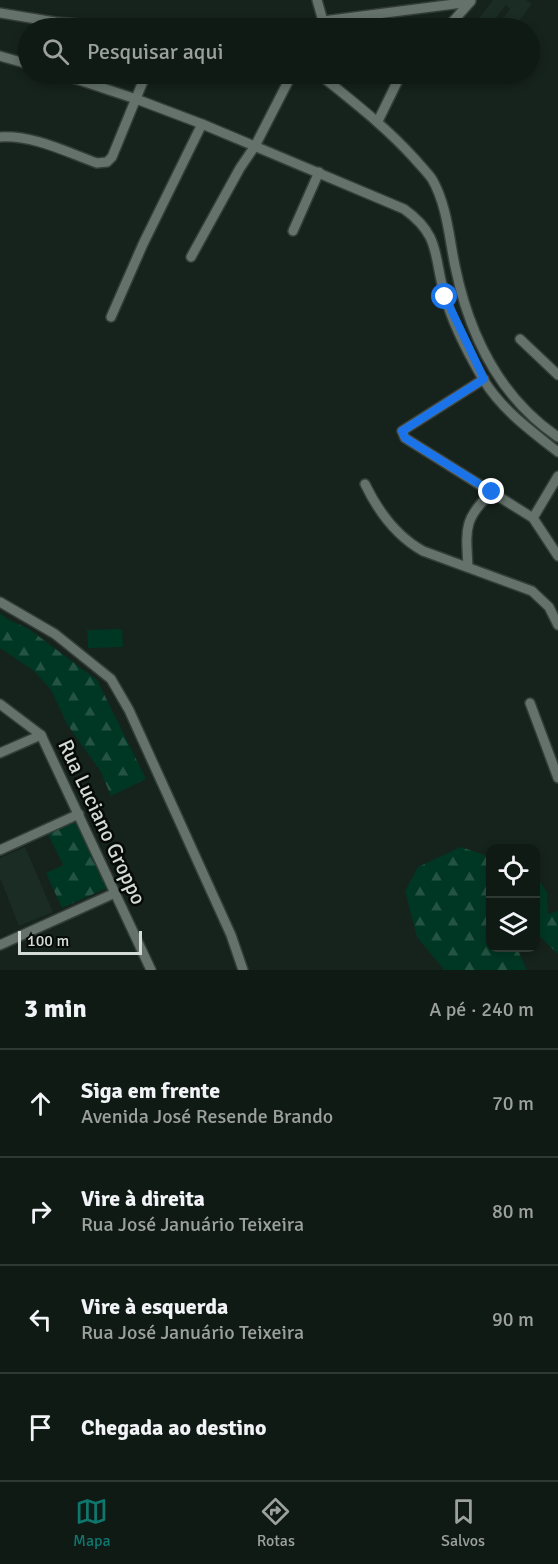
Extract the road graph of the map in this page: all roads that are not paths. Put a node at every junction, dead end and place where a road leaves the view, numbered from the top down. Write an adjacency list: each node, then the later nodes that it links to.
1 (317, 0): 5 (street)
2 (471, 1): 6 (street); 7 (street)
3 (0, 13): 4 (street)
4 (31, 18)
5 (319, 18)
6 (364, 18)
7 (456, 18)
8 (0, 56): 9 (street)
9 (18, 61)
10 (92, 84): 15 (street)
11 (142, 84): 15 (street)
12 (287, 84): 19 (street)
13 (332, 84): 16 (street)
14 (396, 84): 16 (street)
15 (136, 99): 17 (street); 18 (street)
16 (378, 121): 27 (street)
17 (202, 124): 19 (street); 23 (street)
18 (0, 137)
19 (255, 146): 20 (street); 22 (street)
20 (319, 172): 21 (street); 26 (street)
21 (293, 231)
22 (190, 257)
23 (111, 317)
24 (520, 339): 25 (street)
25 (558, 375)
26 (484, 379): 28 (street); 31 (street)
27 (558, 436)
28 (558, 452)
29 (558, 476): 32 (street)
30 (365, 484): 34 (street)
31 (492, 492): 32 (street); 34 (street)
32 (533, 518): 33 (street)
33 (558, 556)
34 (468, 567): 36 (street)
35 (0, 602): 47 (street)
36 (558, 625)
37 (530, 703): 41 (street)
38 (0, 704): 39 (street, Rua Luciano Groppo)
39 (41, 735): 40 (street); 42 (street, Rua Luciano Groppo)
40 (0, 753)
41 (558, 778)
42 (79, 814): 43 (street); 44 (street, Rua Luciano Groppo)
43 (0, 850)
44 (115, 893): 45 (street); 46 (street, Rua Luciano Groppo)
45 (0, 945)
46 (152, 970)
47 (243, 970)

